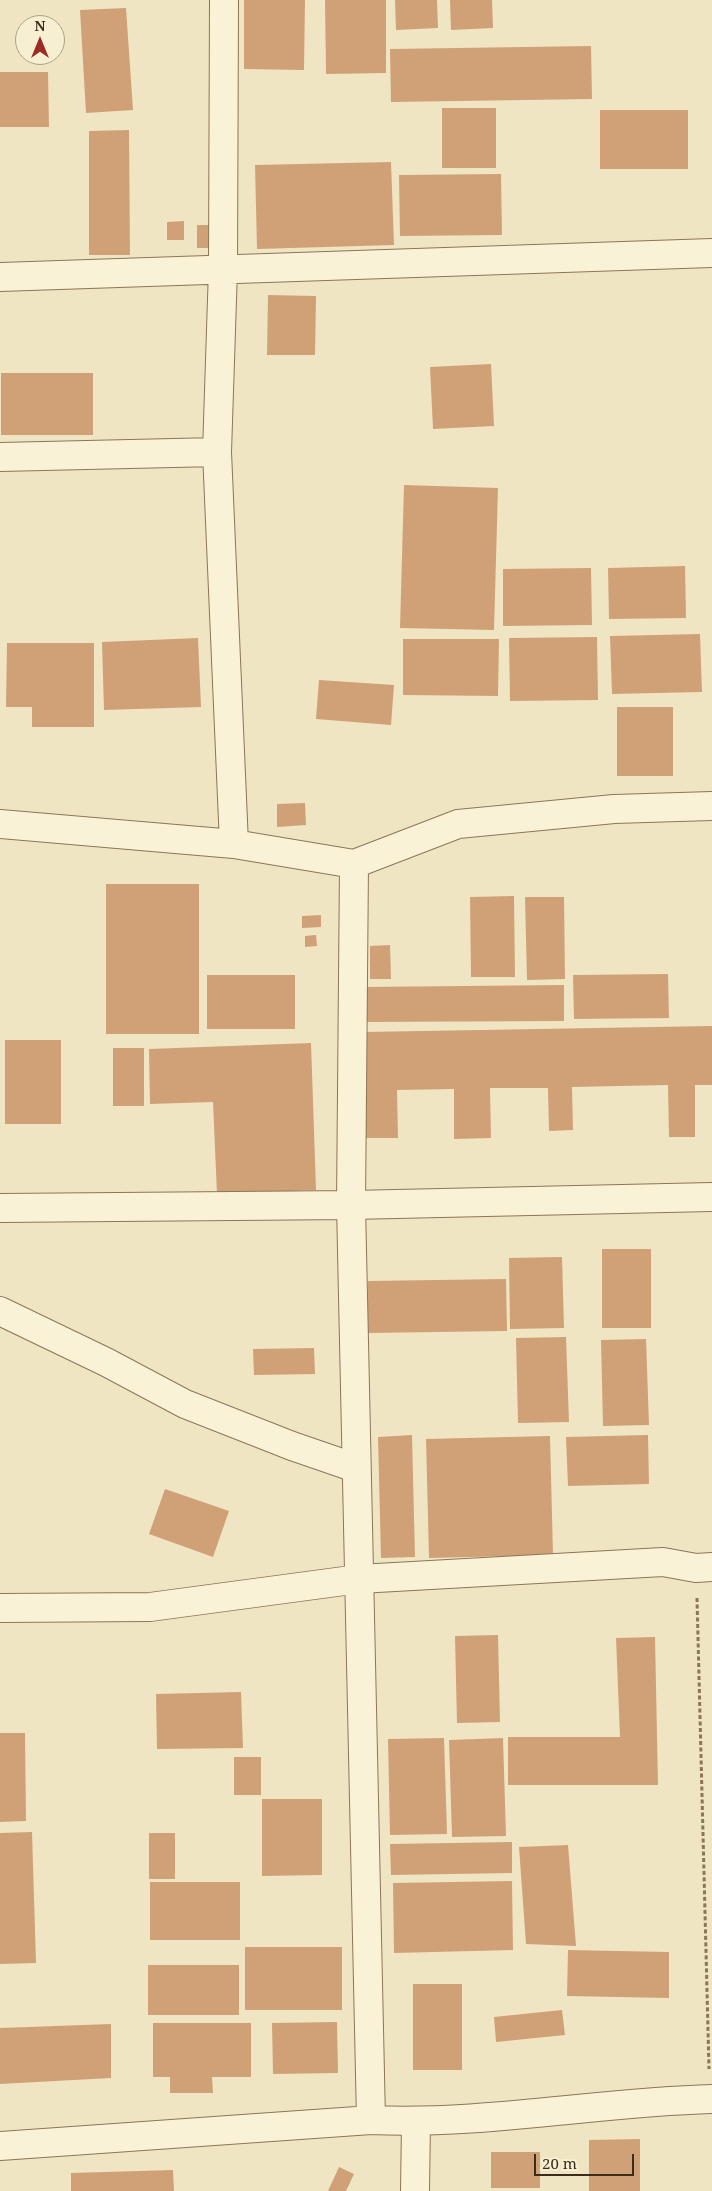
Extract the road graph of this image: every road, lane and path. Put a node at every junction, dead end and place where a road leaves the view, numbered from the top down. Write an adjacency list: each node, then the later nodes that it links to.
1 (224, 0): 3 (street)
2 (712, 253): 3 (street)
3 (223, 269): 4 (street); 5 (street)
4 (0, 277)
5 (217, 452): 6 (street); 9 (street)
6 (0, 457)
7 (712, 806): 10 (street)
8 (0, 824): 9 (street)
9 (234, 844): 10 (street)
10 (354, 864): 12 (street)
11 (712, 1197): 12 (street)
12 (351, 1206): 13 (street); 15 (street)
13 (0, 1208)
14 (0, 1311): 15 (street)
15 (356, 1468): 17 (street)
16 (704, 1567): 17 (street); 19 (path)
17 (359, 1579): 18 (street); 20 (street)
18 (0, 1608)
19 (711, 2099): 21 (street)
20 (371, 2120): 21 (street); 22 (street)
21 (416, 2122): 23 (street)
22 (0, 2146)
23 (415, 2191)

